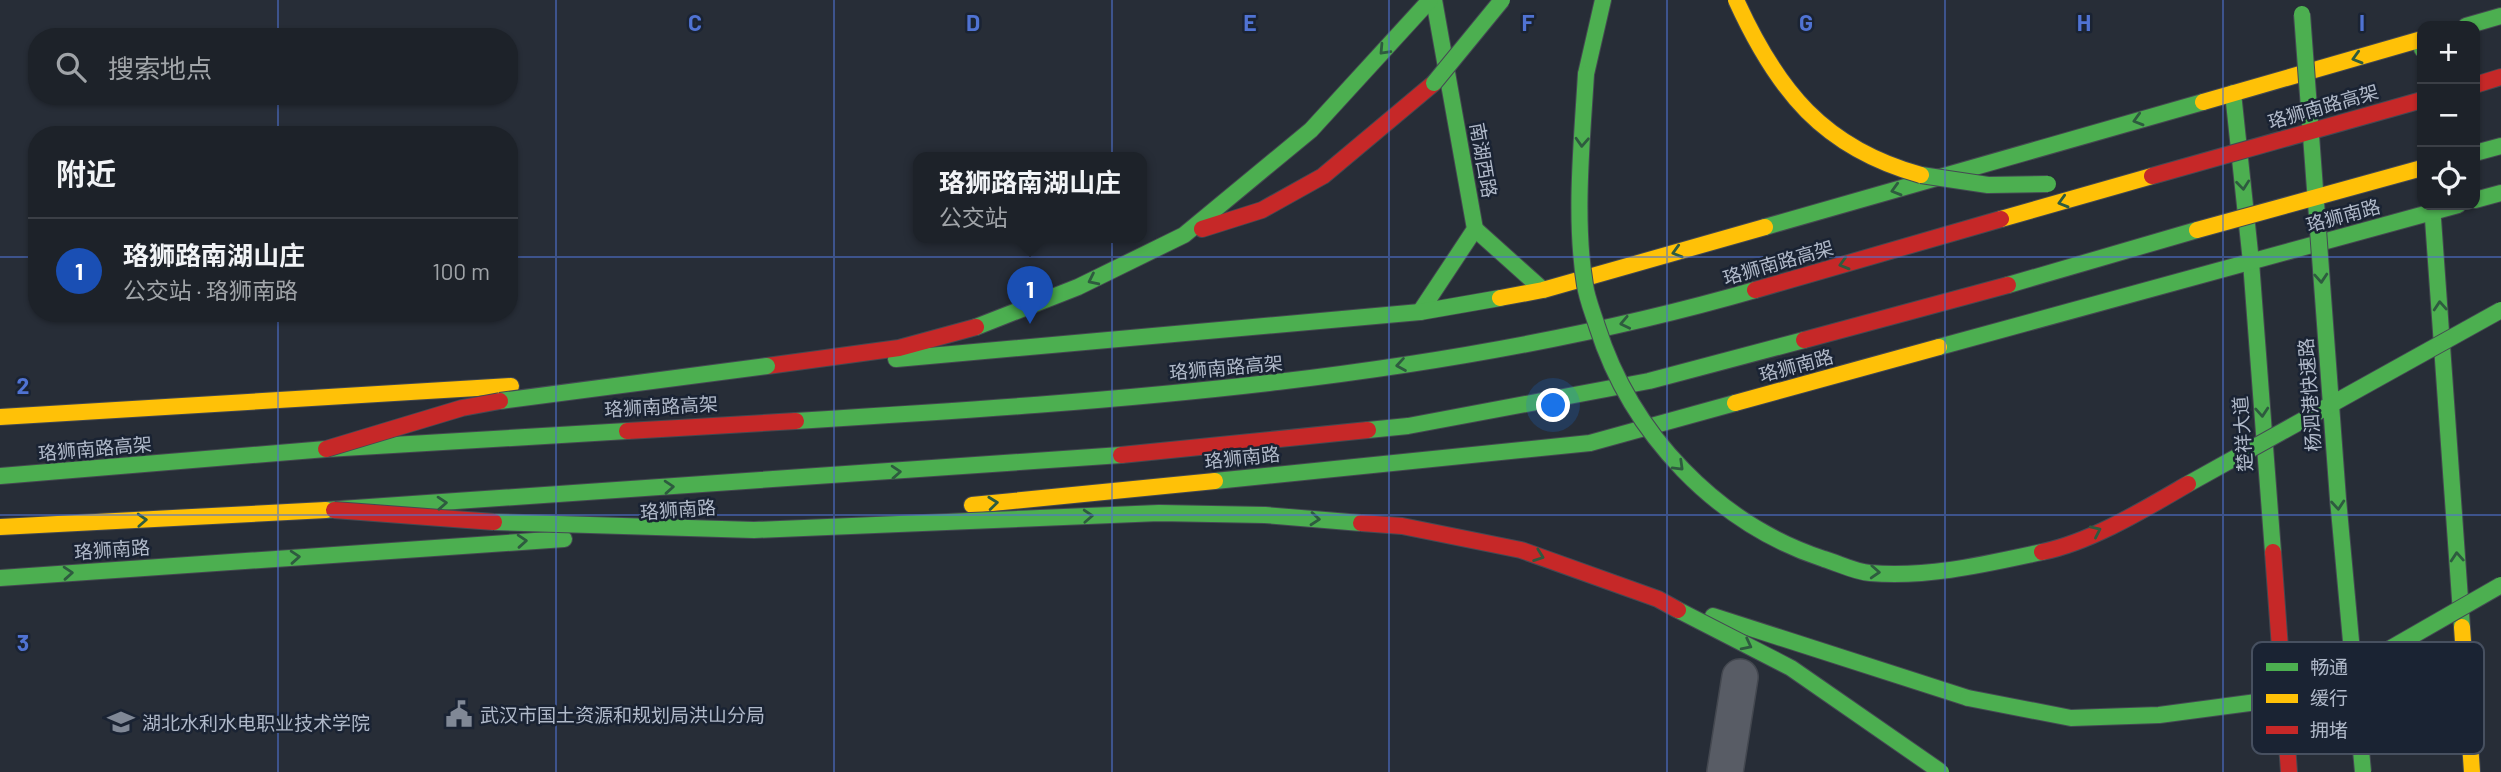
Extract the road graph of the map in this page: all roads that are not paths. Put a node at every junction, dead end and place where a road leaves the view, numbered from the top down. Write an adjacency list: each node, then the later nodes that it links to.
1 (1432, 0): 21 (main road, 南湖西路); 22 (main road, one-way to 22)
2 (1502, 0): 22 (main road, bridge)
3 (1603, 0): 25 (main road, one-way to 25, bridge)
4 (1736, 0): 16 (main road, bridge)
5 (2300, 7): 36 (main road, 杨泗港快速路, one-way to 36, bridge)
6 (2501, 16): 7 (main road)
7 (2480, 22)
8 (2417, 40): 11 (main road, one-way to 11)
9 (2501, 77): 10 (main road)
10 (2478, 84)
11 (2233, 93): 23 (main road, 楚祥大道, one-way to 23); 24 (main road, one-way to 24)
12 (2417, 101): 16 (main road, 珞狮南路高架, bridge)
13 (2501, 146): 14 (main road)
14 (2480, 152)
15 (2417, 168): 30 (main road, one-way to 15, bridge)
16 (2152, 176): 28 (main road, 珞狮南路高架, one-way to 28, bridge)
17 (2501, 193): 18 (main road)
18 (2480, 199)
19 (2426, 210): 23 (main road, 珞狮南路)
20 (2433, 210): 38 (main road, one-way to 20)
21 (1475, 229): 24 (main road); 26 (main road)
22 (1184, 235): 28 (main road, one-way to 28, bridge)
23 (2250, 262): 32 (main road, 珞狮南路, one-way to 23); 35 (main road, 楚祥大道, one-way to 35)
24 (1543, 290): 26 (main road)
25 (2501, 310)
26 (1420, 312): 27 (main road)
27 (0, 417)
28 (326, 449): 29 (main road, 珞狮南路高架)
29 (0, 476)
30 (334, 510): 31 (main road, one-way to 30); 34 (main road, one-way to 34, bridge)
31 (0, 527)
32 (0, 578)
33 (2501, 585): 37 (main road, bridge)
34 (1658, 599): 40 (main road, bridge); 45 (main road, one-way to 45, bridge)
35 (2279, 642)
36 (2351, 642)
37 (2402, 642)
38 (2463, 642)
39 (1740, 677): 44 (street)
40 (2252, 703)
41 (2288, 754): 46 (main road, 楚祥大道, one-way to 46)
42 (2361, 754): 47 (main road, 杨泗港快速路, one-way to 47, bridge)
43 (2471, 754): 48 (main road, one-way to 43)
44 (1725, 772)
45 (1941, 772)
46 (2289, 772)
47 (2363, 772)
48 (2472, 772)

